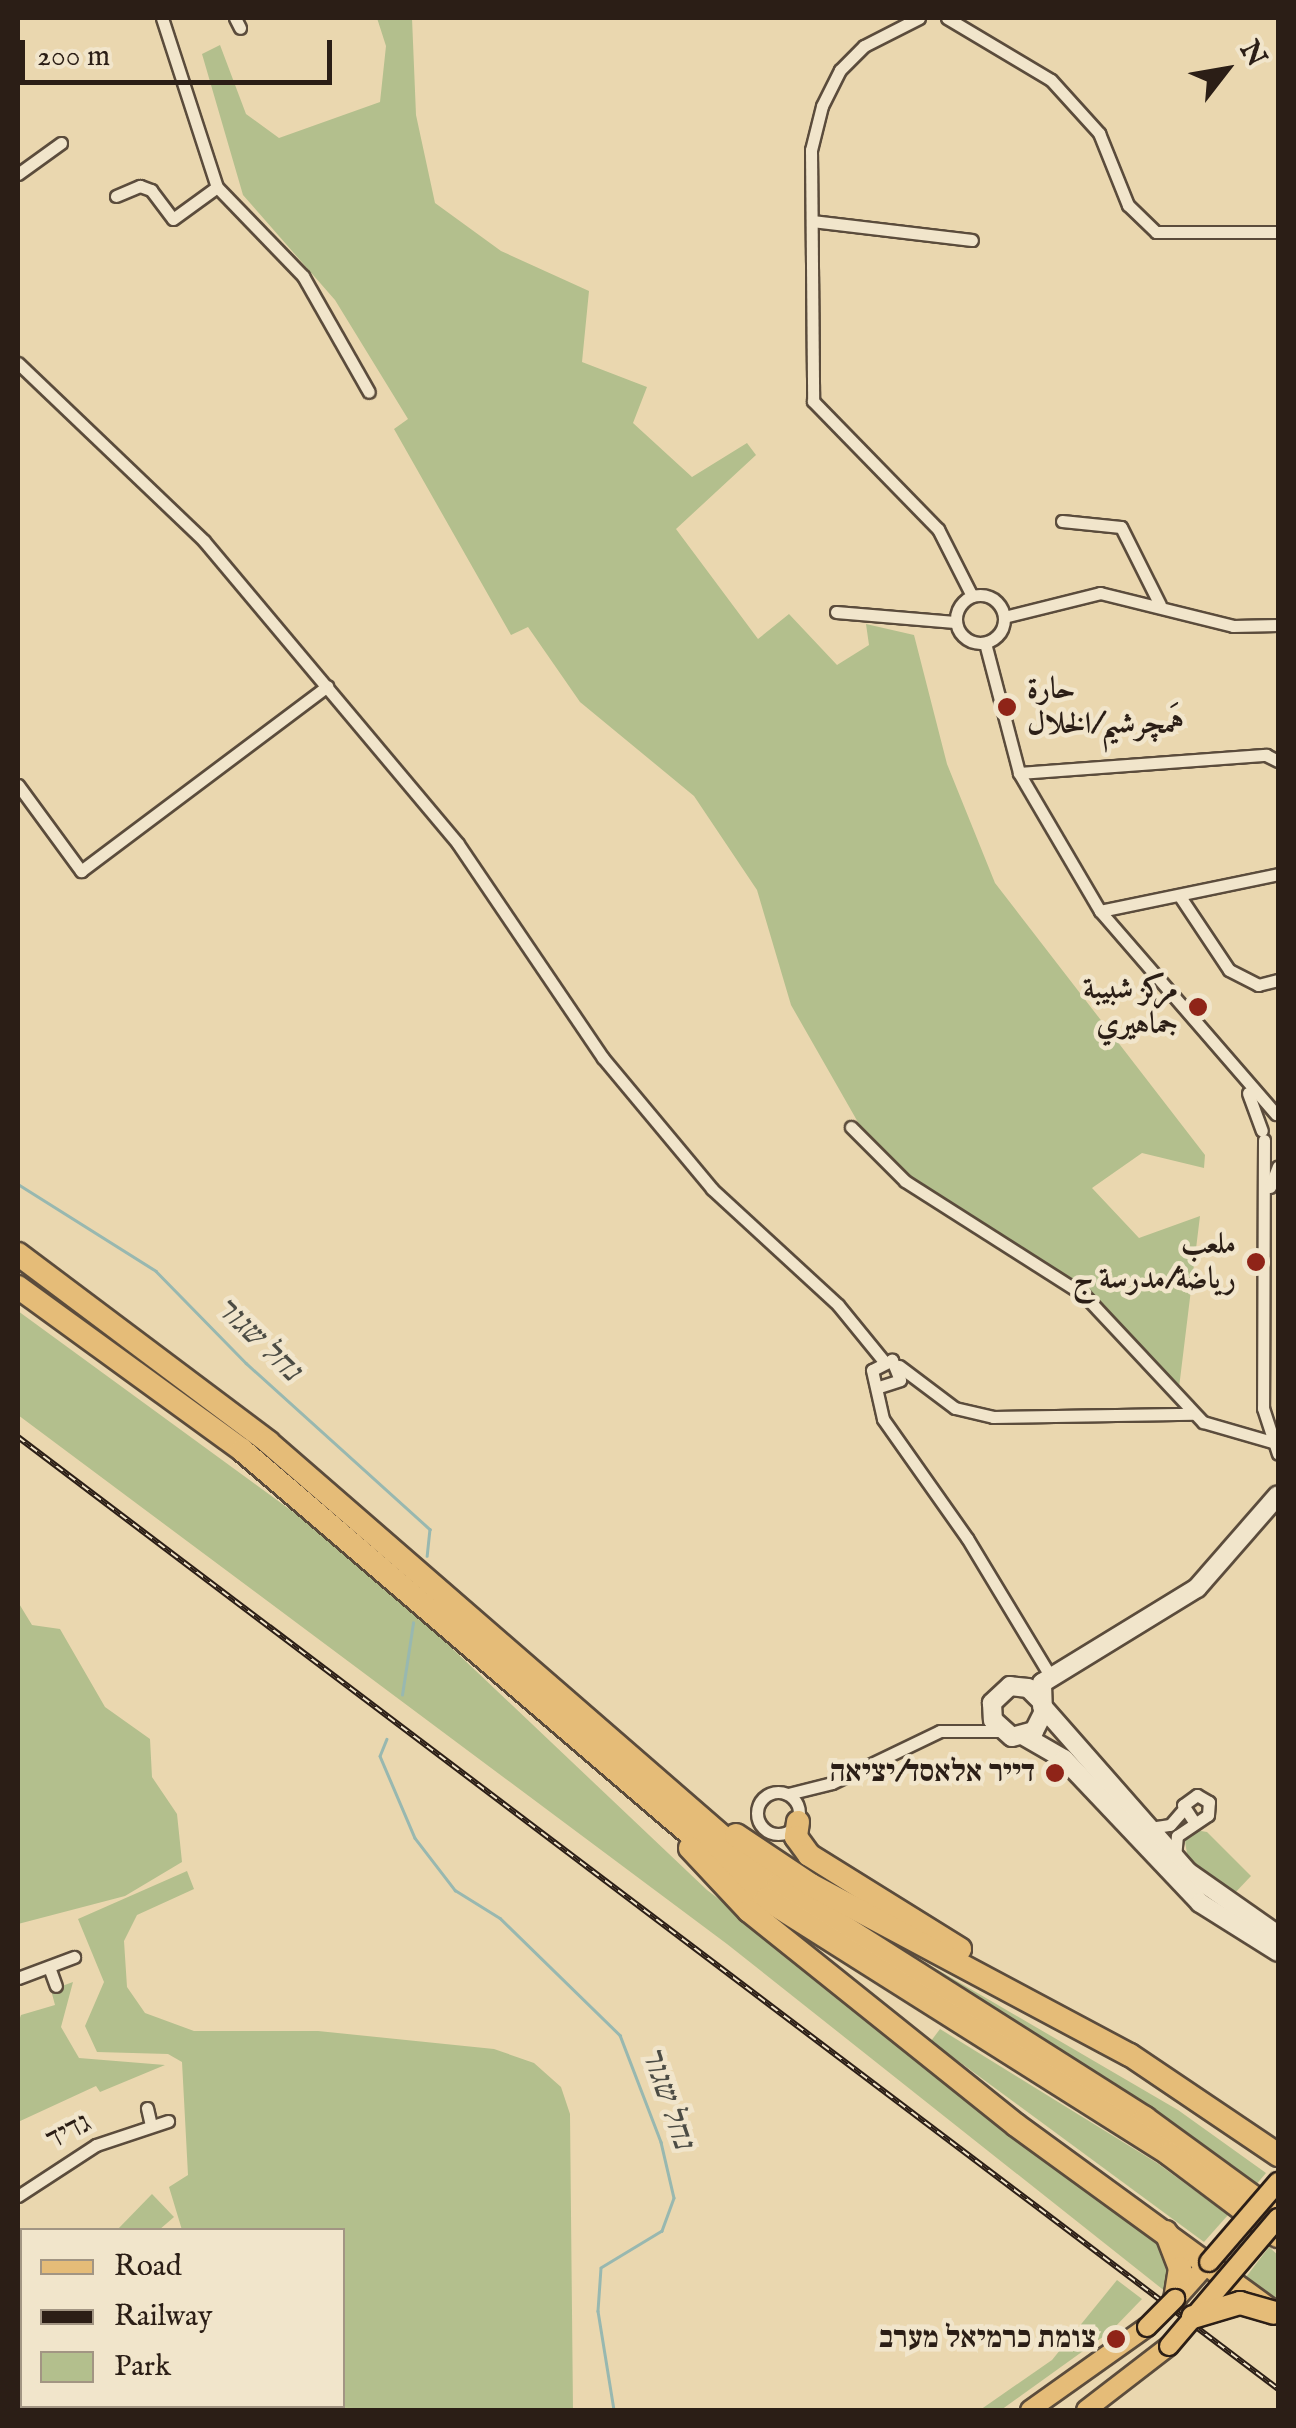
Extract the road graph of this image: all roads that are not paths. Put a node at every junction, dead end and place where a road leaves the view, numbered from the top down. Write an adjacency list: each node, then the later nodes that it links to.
1 (162, 18): 6 (street)
2 (919, 18): 8 (street)
3 (947, 18): 9 (street)
4 (60, 143): 5 (street)
5 (18, 174)
6 (217, 187): 7 (street); 12 (street)
7 (116, 196)
8 (812, 221): 10 (street); 14 (street)
9 (1278, 232)
10 (972, 240)
11 (18, 364): 21 (street)
12 (369, 392)
13 (1062, 521): 15 (street)
14 (972, 596): 17 (street); 18 (street)
15 (1160, 605): 17 (street); 19 (street)
16 (836, 612): 18 (street)
17 (1004, 617): 20 (street)
18 (956, 622): 20 (street)
19 (1278, 625)
20 (985, 643): 23 (street)
21 (327, 686): 24 (street); 38 (street)
22 (1278, 760): 23 (street)
23 (1019, 773): 27 (street)
24 (18, 785)
25 (1278, 874): 26 (street)
26 (1179, 895): 27 (street); 28 (street)
27 (1100, 911): 29 (street)
28 (1278, 980)
29 (1233, 1062): 30 (street); 32 (street)
30 (1277, 1114): 32 (street)
31 (851, 1126): 41 (street)
32 (1263, 1135): 33 (street); 35 (street)
33 (1278, 1149)
34 (1278, 1166): 35 (street)
35 (1266, 1196): 42 (street)
36 (18, 1254): 51 (highway)
37 (18, 1287): 54 (highway)
38 (882, 1359): 39 (street); 40 (street)
39 (899, 1366): 40 (street); 41 (street)
40 (879, 1386): 44 (street)
41 (1193, 1414): 42 (street)
42 (1275, 1448)
43 (1278, 1494): 44 (main road)
44 (1048, 1672): 45 (main road); 47 (main road)
45 (1018, 1686): 46 (main road); 47 (main road)
46 (992, 1703): 48 (street); 49 (main road)
47 (1041, 1703): 50 (main road); 58 (main road)
48 (960, 1728): 49 (street); 52 (street)
49 (1000, 1731): 50 (main road)
50 (1024, 1736): 61 (main road)
51 (638, 1770): 66 (highway); 75 (highway)
52 (832, 1783): 53 (street); 56 (street)
53 (788, 1794): 56 (street); 56 (street)
54 (660, 1810): 76 (highway); 77 (highway)
55 (1183, 1810): 57 (street); 57 (street); 58 (street)
56 (799, 1818): 66 (highway)
57 (1194, 1822): 59 (street)
58 (1146, 1828): 59 (main road)
59 (1174, 1858): 60 (main road)
60 (1278, 1935)
61 (1278, 1952)
62 (74, 1957): 63 (street)
63 (49, 1967): 64 (street); 65 (street)
64 (18, 1978)
65 (56, 1986)
66 (1010, 1988): 68 (highway)
67 (147, 2108): 70 (street)
68 (1212, 2108): 71 (highway); 72 (highway)
69 (168, 2121): 70 (street, גדיד)
70 (152, 2125): 74 (street, גדיד)
71 (1278, 2135)
72 (1278, 2155)
73 (1278, 2182): 78 (main road, bridge)
74 (18, 2196)
75 (1278, 2217): 79 (main road, bridge)
76 (1164, 2229): 78 (highway); 80 (highway)
77 (1278, 2236)
78 (1209, 2262): 79 (highway, bridge); 80 (main road)
79 (1228, 2277): 81 (highway, bridge); 82 (main road, bridge)
80 (1175, 2299): 83 (main road, bridge)
81 (1276, 2315): 82 (highway, bridge)
82 (1193, 2318): 84 (main road, bridge)
83 (1030, 2410)
84 (1086, 2410)

